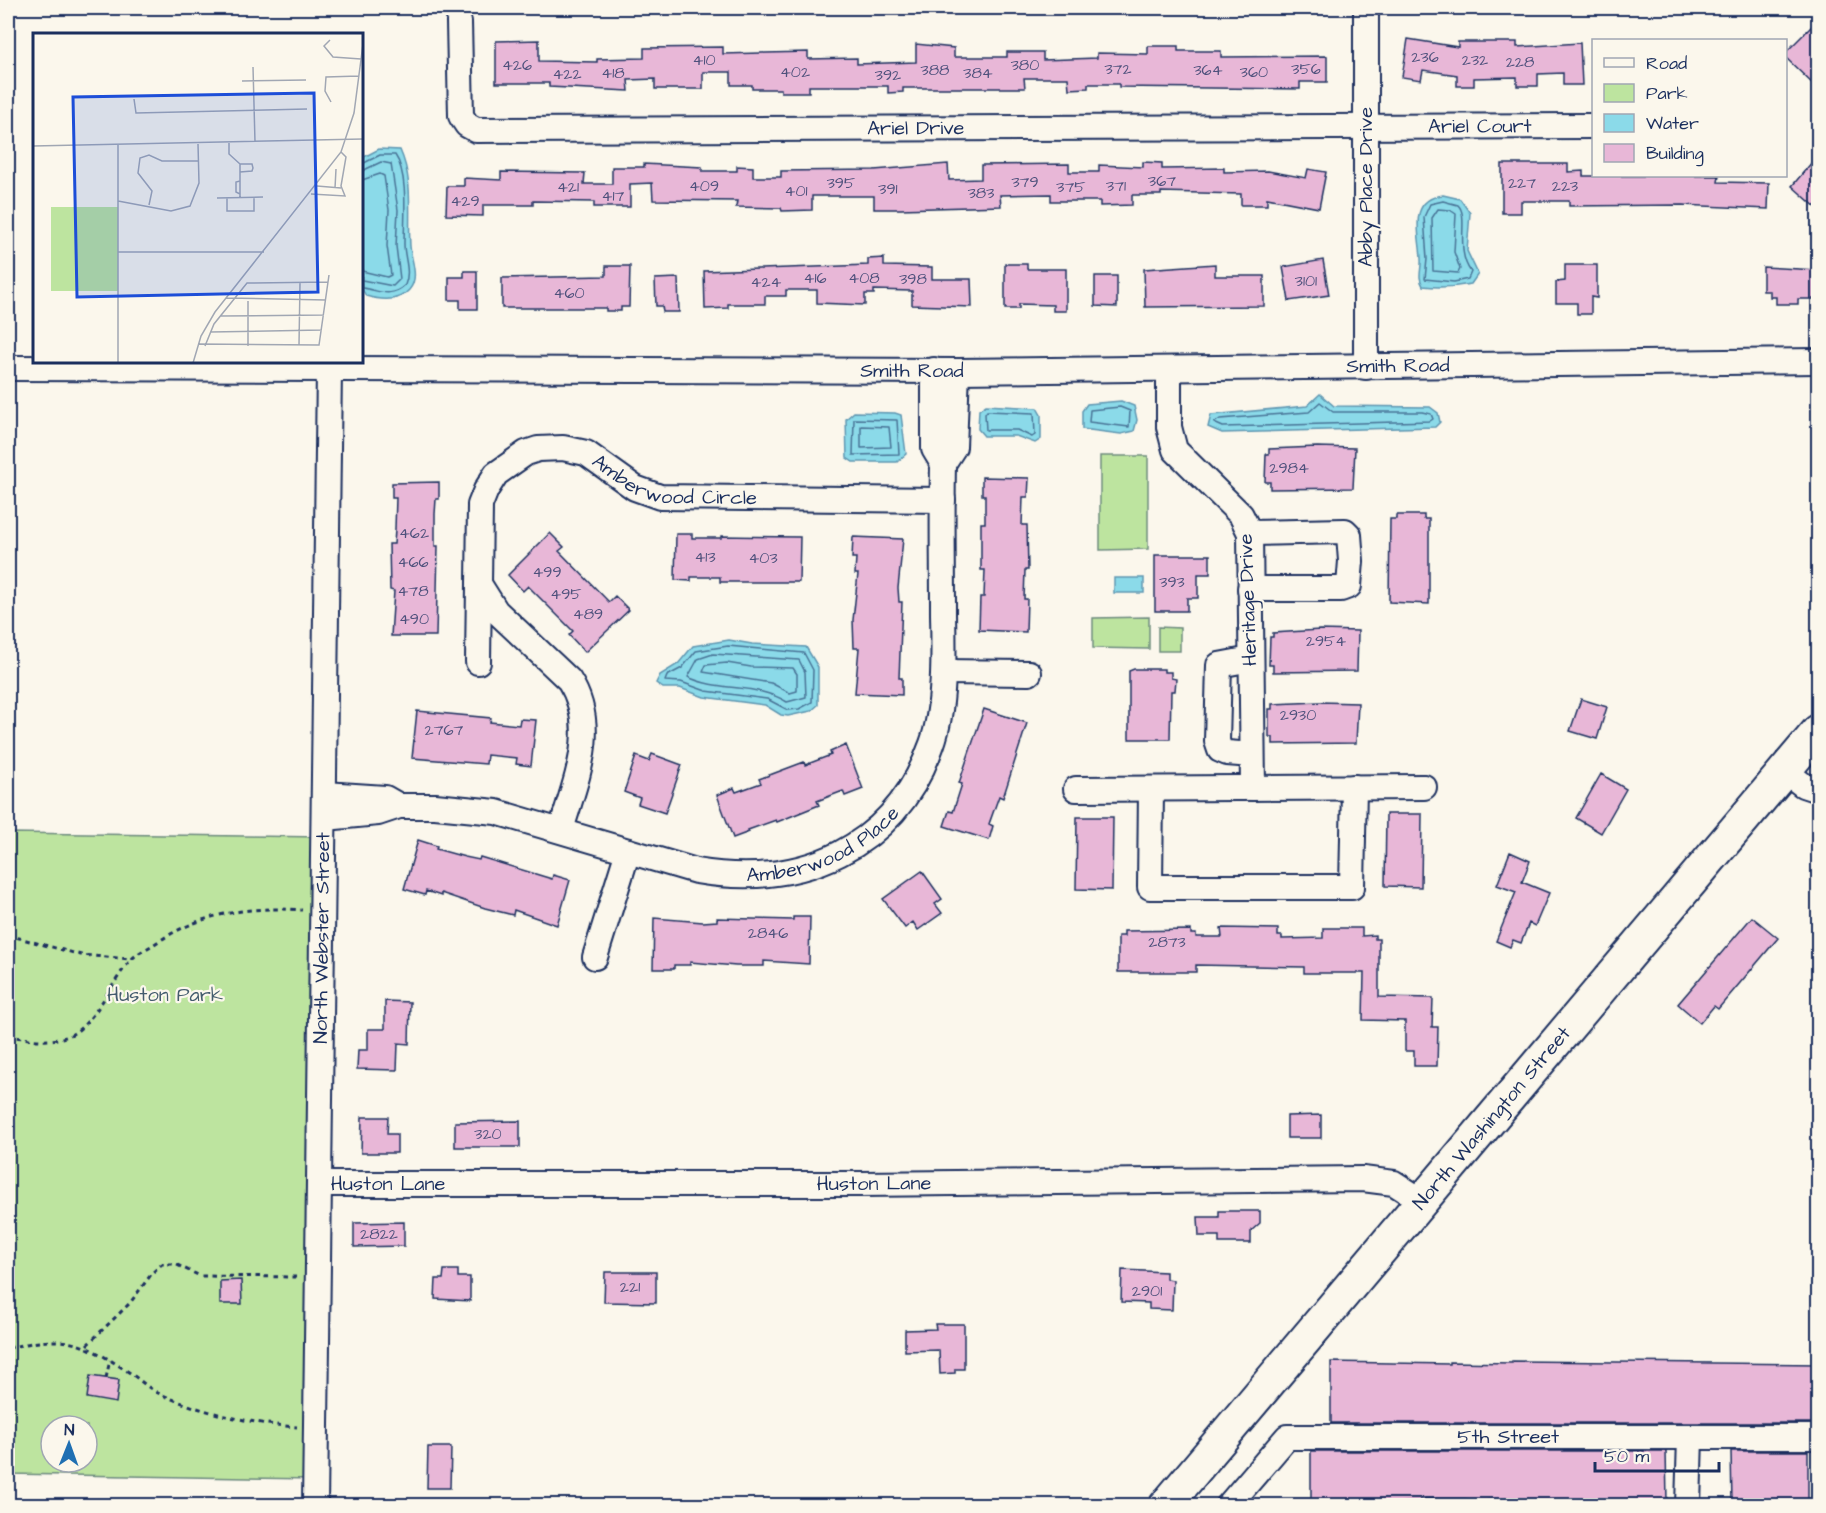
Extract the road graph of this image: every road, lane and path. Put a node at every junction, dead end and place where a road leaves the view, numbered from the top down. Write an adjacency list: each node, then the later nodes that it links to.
1 (1366, 8): 3 (street, Abby Place Drive)
2 (459, 22): 3 (street, Ariel Drive)
3 (1366, 126): 4 (street, Ariel Court); 6 (street, Abby Place Drive)
4 (1592, 126)
5 (1818, 361): 6 (street, Smith Road)
6 (1366, 367): 9 (street, Smith Road)
7 (8, 368): 8 (street, Smith Road)
8 (329, 369): 10 (street, Smith Road); 28 (street, North Webster Street)
9 (1169, 369): 10 (street, Smith Road); 12 (street, Heritage Drive)
10 (946, 371): 11 (street, Amberwood Place)
11 (943, 500): 13 (street, Amberwood Circle); 17 (street, Amberwood Place)
12 (1250, 533): 14 (street, Heritage Drive); 14 (street)
13 (479, 584): 16 (street, Amberwood Circle); 29 (street)
14 (1250, 589): 15 (street, Heritage Drive)
15 (1251, 659): 20 (street, Heritage Drive); 20 (street)
16 (478, 662)
17 (944, 672): 18 (street); 30 (street, Amberwood Place)
18 (1029, 673)
19 (1818, 731): 21 (main road, North Washington Street)
20 (1252, 754): 23 (street, Heritage Drive)
21 (1785, 771): 27 (street); 37 (main road, North Washington Street)
22 (1424, 787): 24 (street)
23 (1253, 788): 24 (street); 26 (street)
24 (1354, 788): 26 (street)
25 (1076, 789): 26 (street)
26 (1151, 789)
27 (1818, 790)
28 (325, 806): 29 (street, Amberwood Place); 31 (street, North Webster Street)
29 (561, 830): 30 (street, Amberwood Place)
30 (628, 851): 33 (street)
31 (324, 912): 34 (path); 36 (street, North Webster Street)
32 (8, 934): 34 (path)
33 (595, 957)
34 (131, 959): 35 (path)
35 (8, 1036)
36 (320, 1184): 37 (street, Huston Lane); 38 (street, North Webster Street)
37 (1422, 1201): 47 (main road, North Washington Street)
38 (319, 1278): 39 (path); 43 (street, North Webster Street)
39 (87, 1345): 40 (path); 41 (path)
40 (8, 1348)
41 (110, 1360): 42 (path); 43 (path)
42 (106, 1378)
43 (316, 1428): 46 (street, North Webster Street)
44 (1690, 1437): 45 (street, 5th Street); 48 (street, 5th Street); 49 (street)
45 (1818, 1437)
46 (315, 1506)
47 (1165, 1506)
48 (1228, 1506)
49 (1688, 1506)

